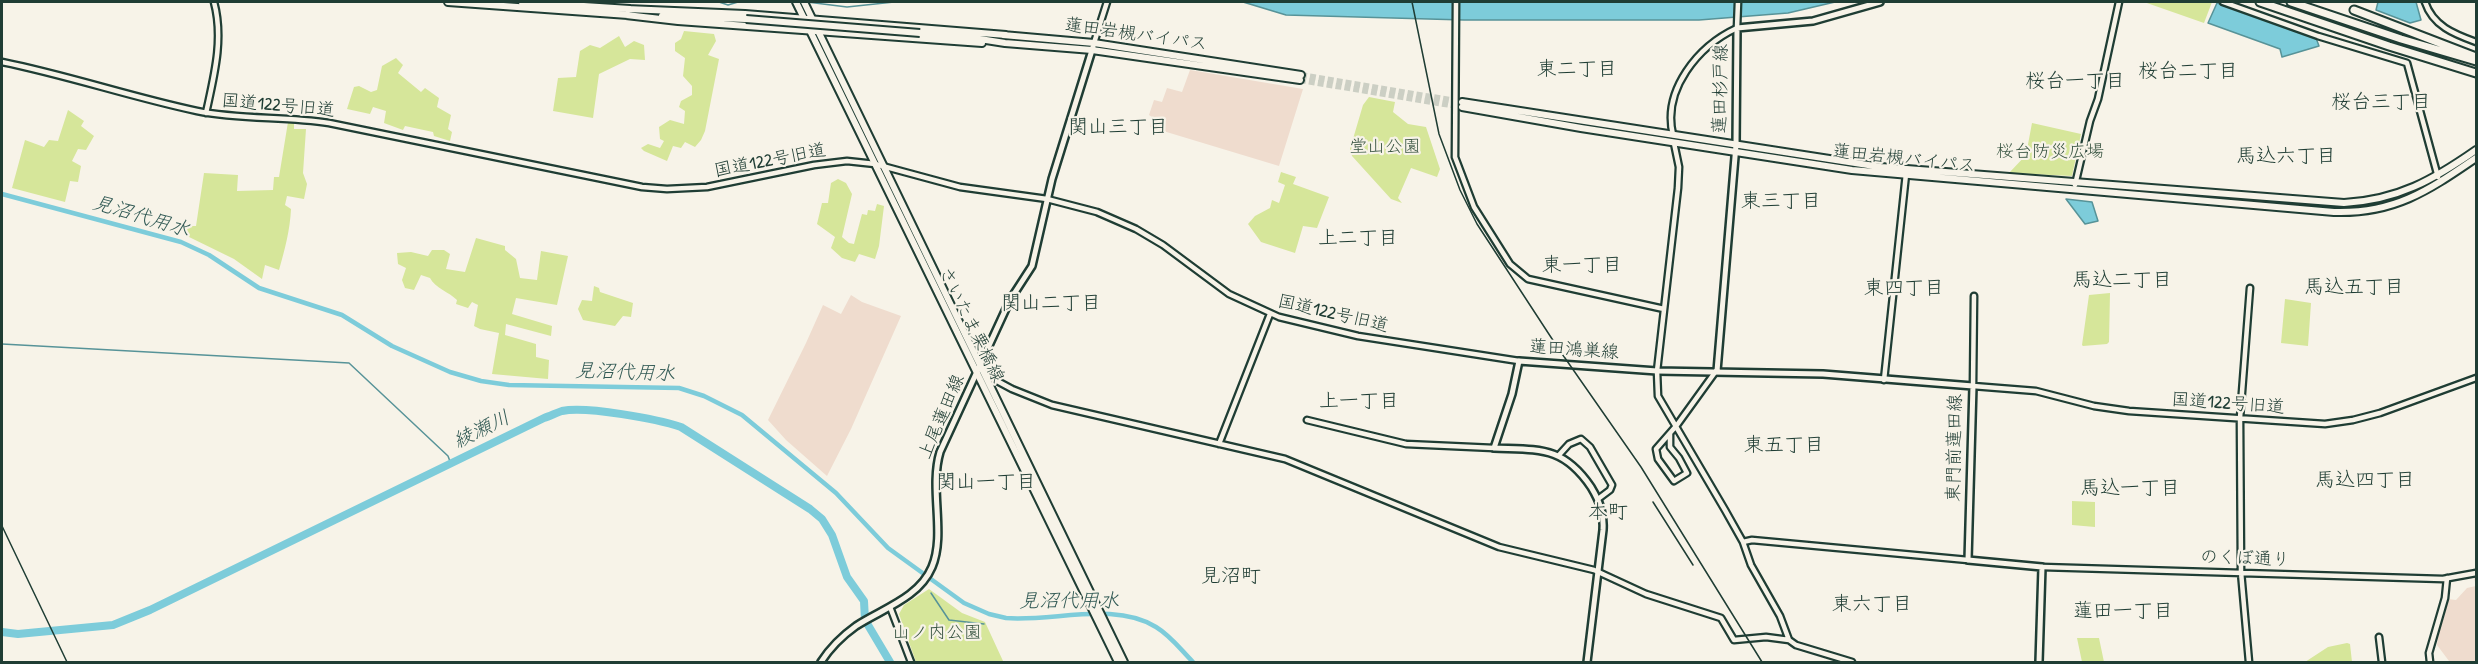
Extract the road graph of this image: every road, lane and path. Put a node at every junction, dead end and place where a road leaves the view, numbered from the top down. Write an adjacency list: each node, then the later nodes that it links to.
1 (214, 2): 32 (street)
2 (448, 2): 16 (main road, 蓮田岩槻バイパス)
3 (522, 2): 16 (main road, 蓮田岩槻バイパス)
4 (796, 2): 17 (main road, さいたま栗橋線)
5 (804, 2): 18 (main road, さいたま栗橋線)
6 (1107, 2): 26 (street)
7 (1456, 2): 45 (street)
8 (1738, 2): 19 (street)
9 (1880, 2): 19 (main road, 蓮田杉戸線)
10 (2120, 2): 41 (street)
11 (2223, 2): 40 (street)
12 (2260, 2): 29 (highway)
13 (2291, 2): 27 (highway)
14 (2425, 2): 24 (street)
15 (2354, 10): 27 (highway)
16 (627, 12): 17 (main road); 20 (main road); 23 (main road, 蓮田岩槻バイパス, bridge)
17 (803, 18): 18 (main road); 20 (main road, さいたま栗橋線)
18 (813, 19): 21 (main road, さいたま栗橋線); 22 (main road)
19 (1737, 25): 33 (street); 34 (main road, 蓮田杉戸線)
20 (810, 31): 21 (main road); 37 (main road, さいたま栗橋線)
21 (820, 32): 25 (main road); 38 (main road, さいたま栗橋線)
22 (1006, 35): 23 (main road, 蓮田岩槻バイパス); 26 (main road, 蓮田岩槻バイパス)
23 (967, 37): 25 (main road, 蓮田岩槻バイパス)
24 (2476, 42)
25 (1005, 44): 26 (main road, 蓮田岩槻バイパス)
26 (1093, 46): 30 (main road, 蓮田岩槻バイパス); 42 (main road, 上尾蓮田線)
27 (2476, 59)
28 (2, 62): 32 (street, 国道122号旧道)
29 (2476, 73)
30 (1300, 78)
31 (1462, 104): 33 (main road, 蓮田岩槻バイパス)
32 (206, 112): 37 (street, 国道122号旧道)
33 (1673, 139): 34 (main road, 蓮田岩槻バイパス); 45 (street)
34 (1735, 148): 39 (main road, 蓮田岩槻バイパス); 50 (main road)
35 (2476, 150): 40 (main road, 蓮田岩槻バイパス)
36 (2476, 158): 41 (main road, 蓮田岩槻バイパス)
37 (875, 164): 38 (street, 国道122号旧道); 51 (main road, さいたま栗橋線)
38 (883, 166): 42 (street, 国道122号旧道); 48 (main road, さいたま栗橋線)
39 (1906, 173): 41 (main road, 蓮田岩槻バイパス); 54 (street)
40 (2438, 177): 41 (main road, 蓮田岩槻バイパス)
41 (2075, 185)
42 (1047, 199): 46 (street, 国道122号旧道); 48 (main road, 上尾蓮田線)
43 (2250, 288): 56 (street)
44 (1974, 296): 55 (street)
45 (1664, 309): 49 (street)
46 (1270, 314): 47 (street, 国道122号旧道); 60 (street)
47 (1519, 361): 49 (main road, 蓮田鴻巣線); 61 (main road, 蓮田鴻巣線)
48 (981, 365): 51 (main road, 上尾蓮田線); 52 (main road, さいたま栗橋線)
49 (1657, 371): 50 (main road, 蓮田鴻巣線); 58 (street)
50 (1717, 371): 54 (main road, 東門前蓮田線); 58 (street)
51 (977, 372): 52 (street); 73 (main road, 上尾蓮田線); 74 (main road, さいたま栗橋線)
52 (986, 375): 60 (street); 74 (main road, さいたま栗橋線)
53 (2476, 378): 56 (street, 国道122号旧道)
54 (1884, 380): 55 (main road, 東門前蓮田線)
55 (1973, 386): 56 (street, 国道122号旧道); 67 (main road, 東門前蓮田線)
56 (2240, 418): 70 (street)
57 (1307, 420): 61 (street)
58 (1677, 425): 59 (street); 66 (street)
59 (1670, 434): 62 (street); 63 (street)
60 (1219, 444): 69 (street)
61 (1494, 448): 64 (main road)
62 (1656, 448): 63 (street); 63 (street)
63 (1672, 451)
64 (1559, 455): 65 (main road); 65 (street)
65 (1598, 499): 69 (main road)
66 (1743, 542): 67 (street); 77 (street)
67 (1968, 560): 68 (main road)
68 (2042, 567): 70 (street, のくぼ通り); 84 (main road)
69 (1599, 572): 77 (street); 82 (main road)
70 (2241, 572): 72 (street, のくぼ通り); 85 (street)
71 (2476, 573): 72 (street, のくぼ通り)
72 (2447, 579): 87 (street)
73 (890, 607): 78 (main road, 上尾蓮田線); 79 (street)
74 (1095, 610): 75 (main road, さいたま栗橋線)
75 (1102, 622): 80 (main road, さいたま栗橋線); 81 (main road, さいたま栗橋線)
76 (2379, 637): 86 (street)
77 (1789, 640): 83 (street)
78 (821, 663)
79 (911, 663)
80 (1118, 663)
81 (1124, 663)
82 (1587, 663)
83 (1852, 663)
84 (2039, 663)
85 (2249, 663)
86 (2382, 663)
87 (2430, 663)

